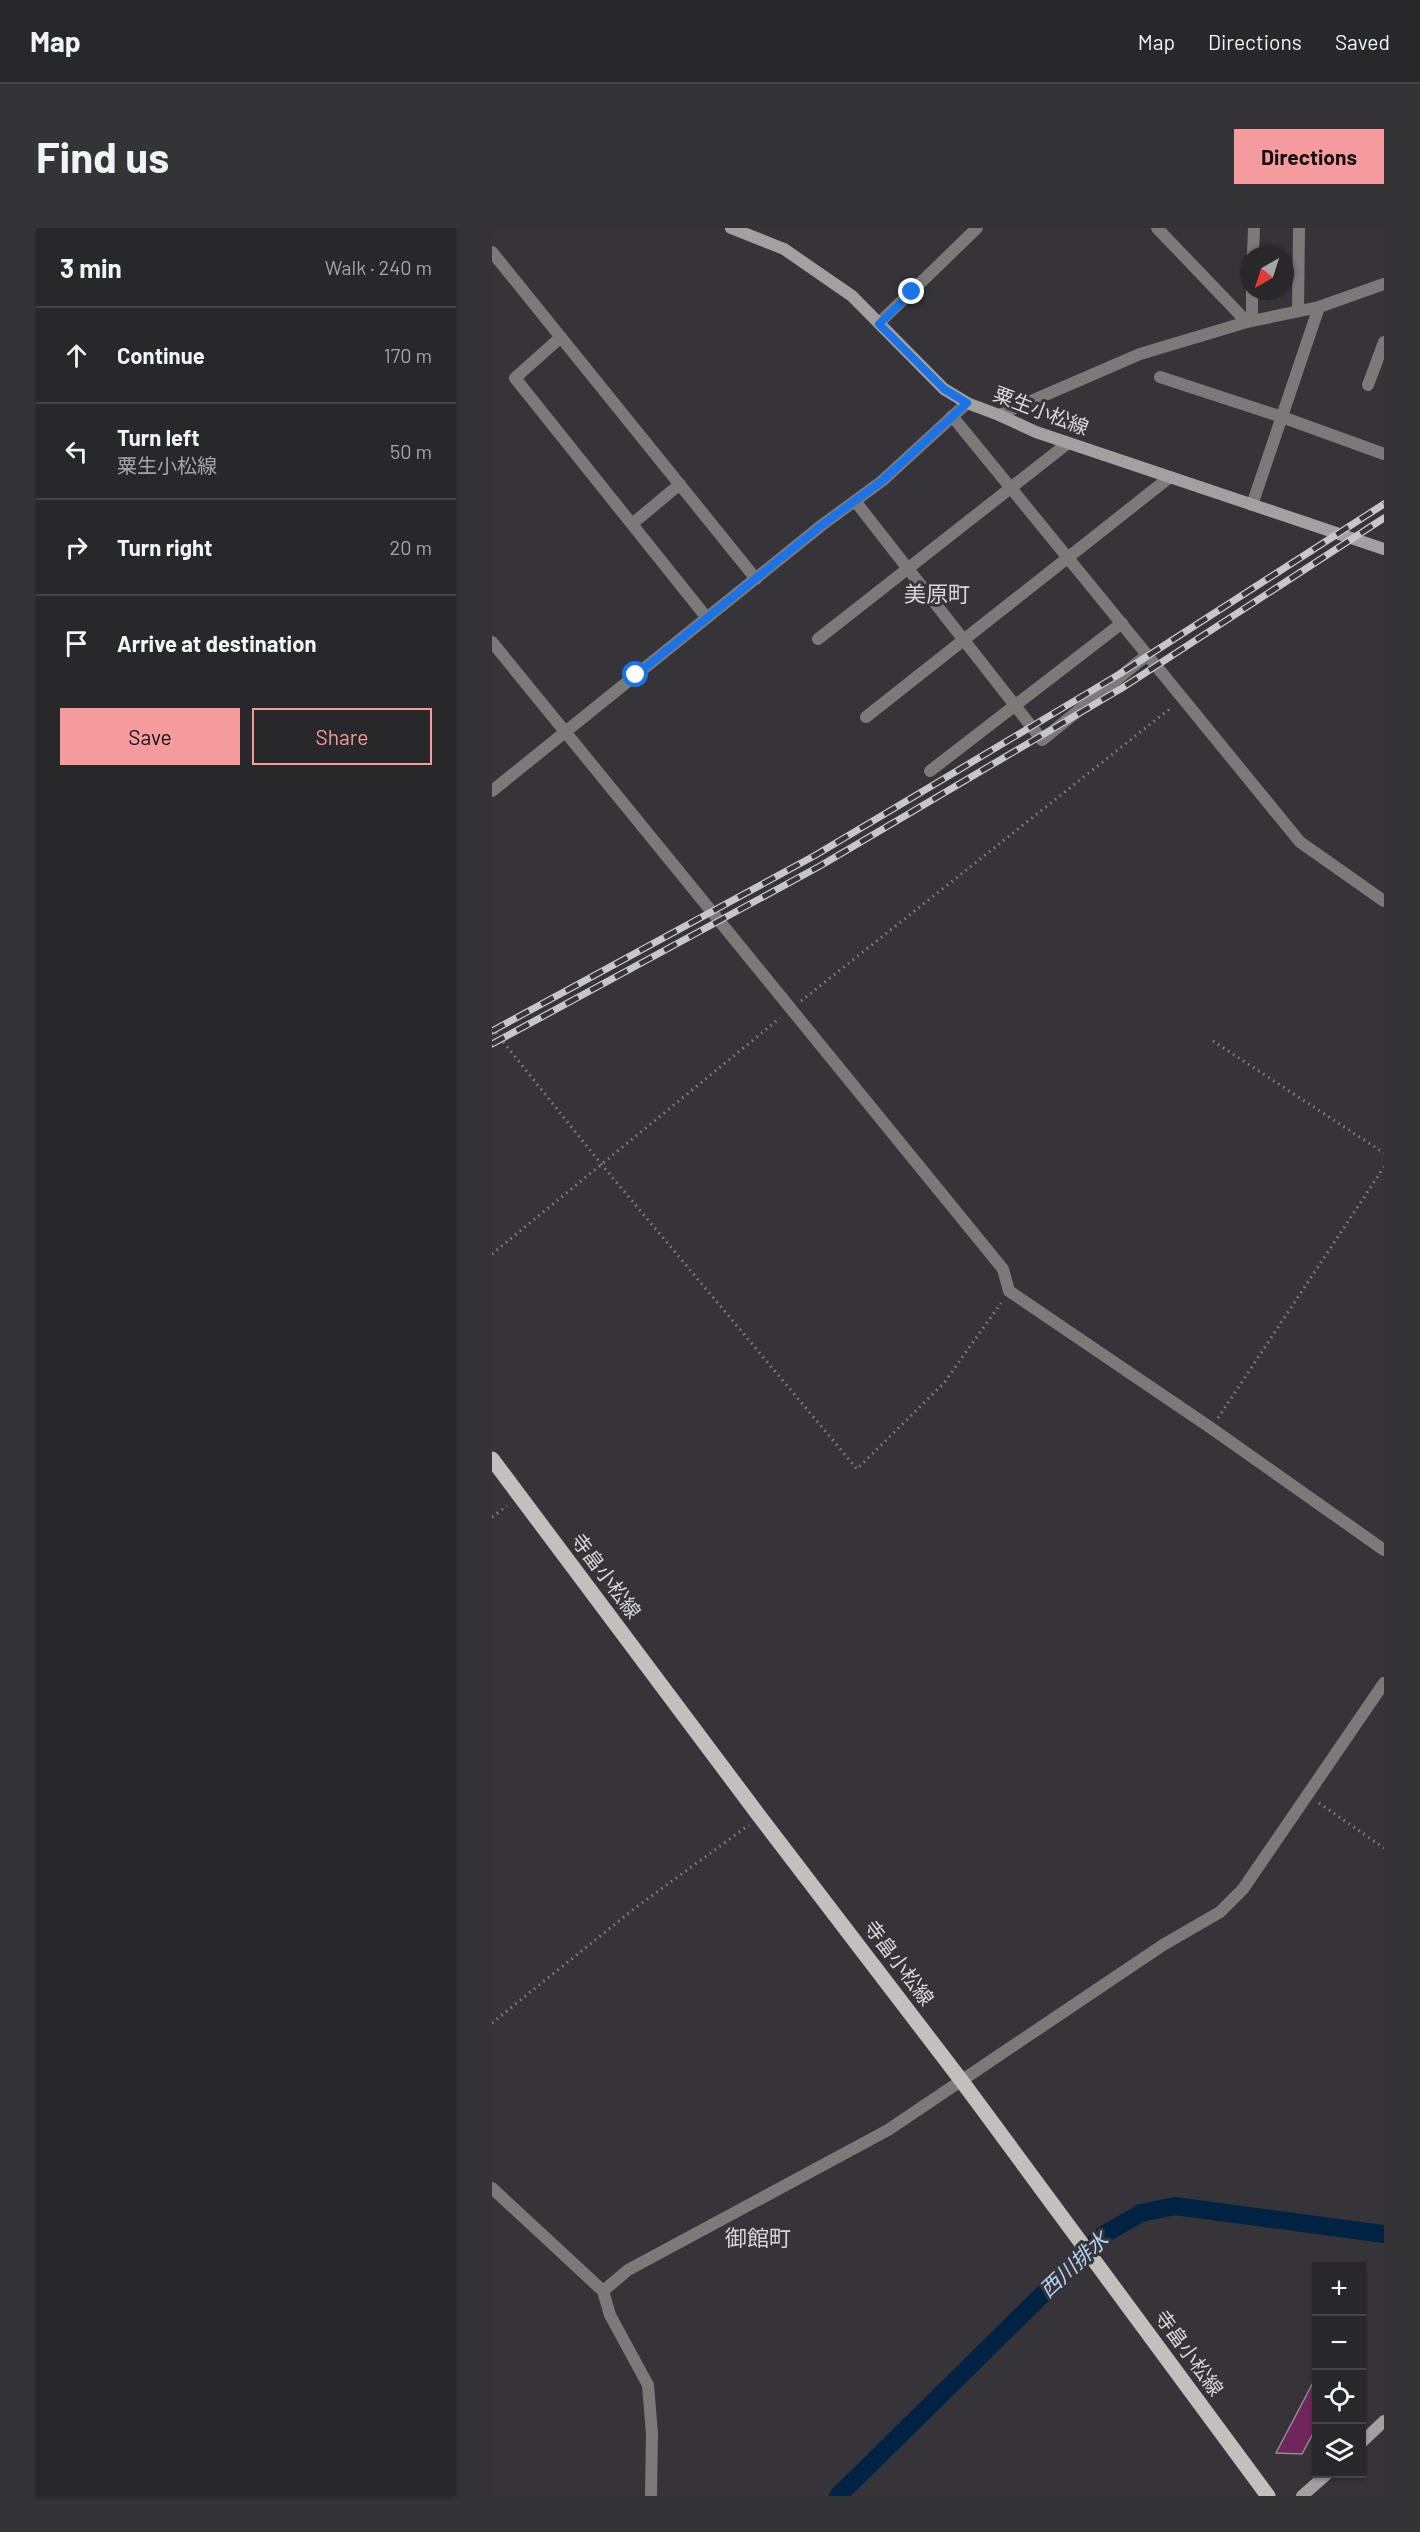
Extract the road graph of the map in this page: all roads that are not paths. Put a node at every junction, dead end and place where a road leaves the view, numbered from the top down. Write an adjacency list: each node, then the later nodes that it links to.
1 (731, 228): 13 (main road, 粟生小松線)
2 (978, 228): 13 (street)
3 (1157, 228): 12 (street)
4 (1254, 228): 6 (street)
5 (1299, 228): 11 (street)
6 (1253, 246)
7 (492, 252): 14 (street)
8 (1384, 284): 10 (street)
9 (1251, 300): 12 (street)
10 (1319, 307): 11 (street); 21 (street)
11 (1298, 311): 12 (street)
12 (1250, 322): 19 (street)
13 (879, 324): 18 (main road, 粟生小松線)
14 (561, 337): 25 (street); 29 (street)
15 (1384, 342): 17 (street)
16 (1160, 377): 21 (street)
17 (1368, 385)
18 (967, 403): 19 (main road, 粟生小松線); 20 (street)
19 (999, 415): 22 (main road, 粟生小松線)
20 (952, 416): 26 (street); 27 (street)
21 (1282, 417): 23 (street); 28 (street)
22 (1068, 443): 24 (main road, 粟生小松線); 26 (street)
23 (1384, 454)
24 (1170, 477): 28 (main road, 粟生小松線); 31 (street)
25 (680, 484): 29 (street); 33 (street)
26 (1010, 487): 31 (street); 32 (street)
27 (855, 501): 32 (street); 33 (street)
28 (1252, 505): 30 (main road, 粟生小松線)
29 (632, 524): 34 (street)
30 (1384, 549)
31 (1068, 557): 35 (street); 37 (street)
32 (907, 569): 36 (street); 37 (street)
33 (756, 579): 34 (street)
34 (707, 618): 42 (street)
35 (1122, 624): 39 (street); 40 (street)
36 (818, 639)
37 (963, 640): 40 (street); 41 (street)
38 (492, 642): 42 (street)
39 (1147, 655): 40 (street); 45 (street)
40 (1015, 706): 43 (street)
41 (866, 717)
42 (566, 732): 44 (street); 47 (street)
43 (930, 771)
44 (492, 791)
45 (1384, 901)
46 (492, 1459): 49 (main road, 寺畠小松線)
47 (1384, 1550)
48 (1384, 1683): 49 (street)
49 (961, 2080): 51 (street); 56 (main road, 寺畠小松線)
50 (492, 2188): 51 (street)
51 (603, 2291): 55 (street)
52 (1384, 2421): 53 (main road)
53 (1366, 2438)
54 (1322, 2478): 57 (main road)
55 (651, 2496)
56 (1268, 2496)
57 (1302, 2496)

